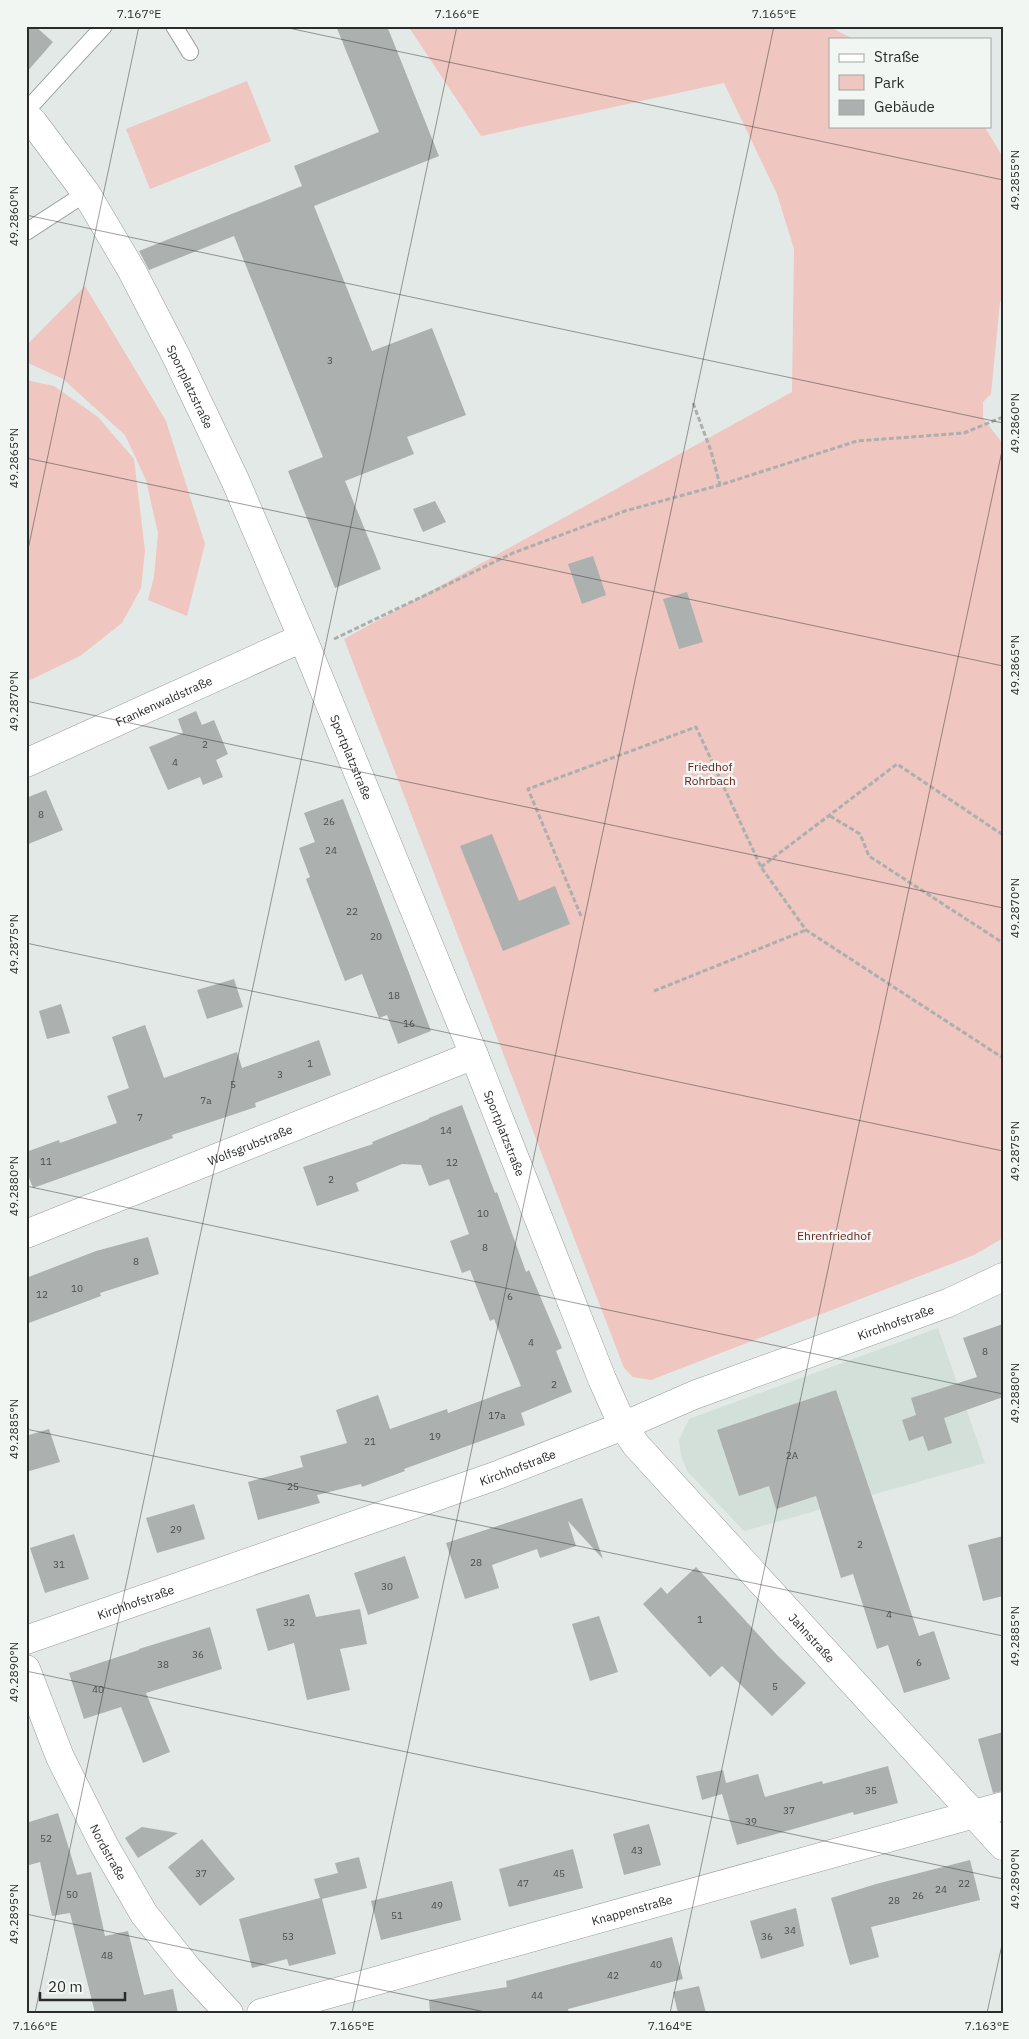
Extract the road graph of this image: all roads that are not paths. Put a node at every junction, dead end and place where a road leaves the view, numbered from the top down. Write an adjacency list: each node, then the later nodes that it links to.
1 (104, 26): 4 (lane)
2 (174, 26): 3 (lane)
3 (190, 52)
4 (26, 111)
5 (26, 116): 6 (street, Sportplatzstraße)
6 (86, 193): 7 (lane); 8 (street, Sportplatzstraße)
7 (26, 232)
8 (305, 644): 9 (street, Frankenwaldstraße); 10 (street, Sportplatzstraße)
9 (26, 763)
10 (474, 1055): 11 (street, Wolfsgrubstraße); 13 (street, Sportplatzstraße)
11 (26, 1234)
12 (1003, 1277): 13 (street, Kirchhofstraße)
13 (622, 1426): 14 (street, Kirchhofstraße); 17 (street, Jahnstraße)
14 (26, 1640)
15 (26, 1669): 19 (street, Nordstraße)
16 (1003, 1806): 17 (street, Knappenstraße)
17 (974, 1814): 18 (street, Jahnstraße); 20 (street, Knappenstraße)
18 (1003, 1846)
19 (229, 2013)
20 (261, 2013)

